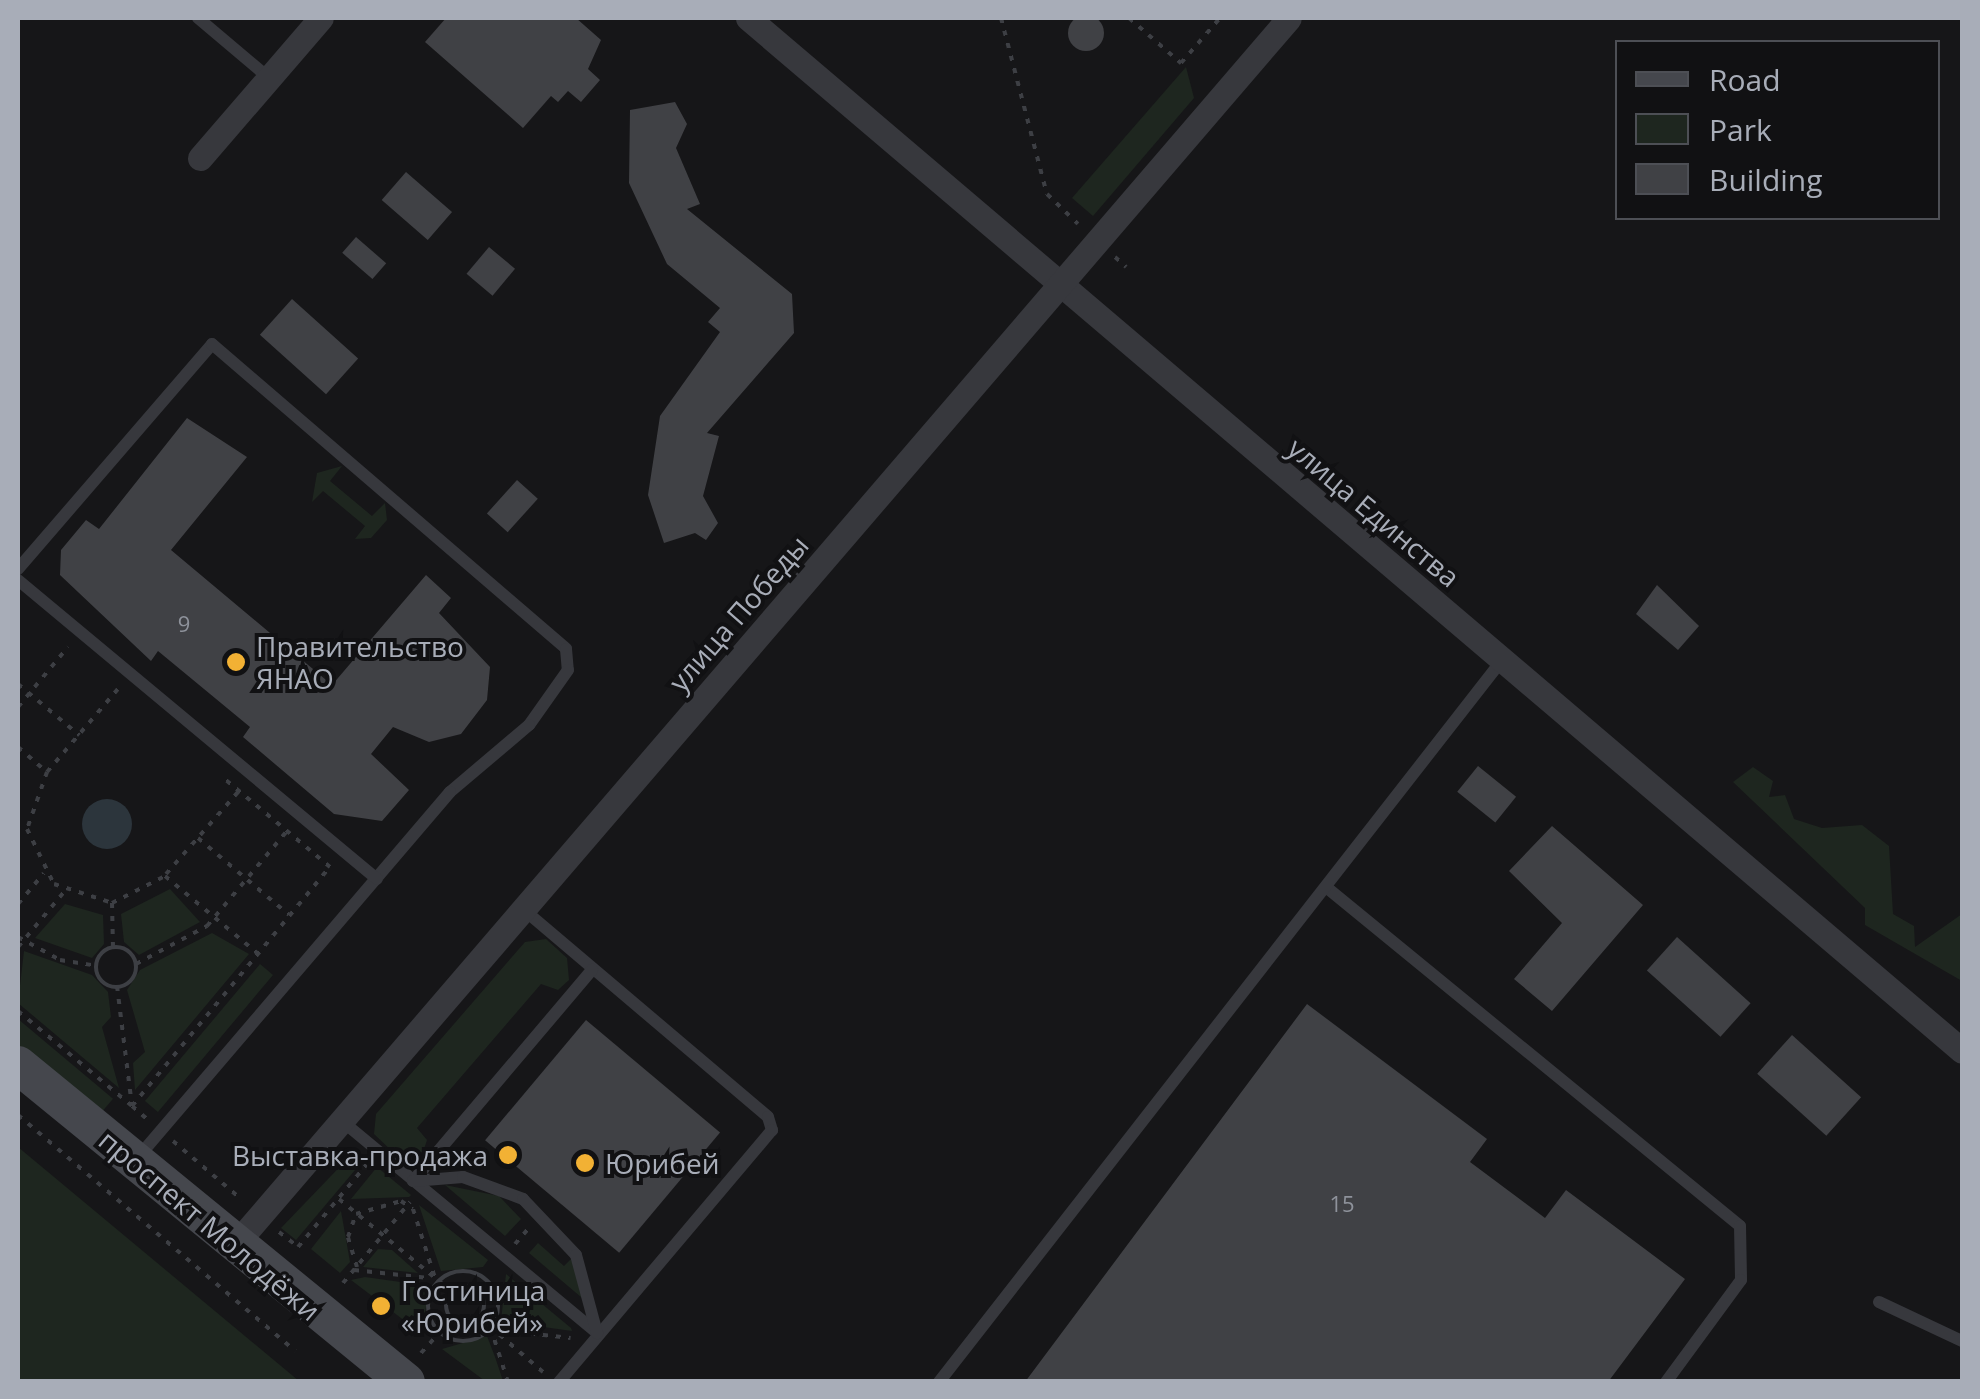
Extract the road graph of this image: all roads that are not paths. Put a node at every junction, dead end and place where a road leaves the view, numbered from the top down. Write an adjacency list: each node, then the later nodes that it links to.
1 (198, 18): 5 (lane)
2 (321, 18): 5 (street)
3 (748, 18): 7 (street, улица Единства)
4 (1289, 18): 7 (street, улица Победы)
5 (269, 78): 6 (street)
6 (200, 158)
7 (1059, 285): 10 (street, улица Единства); 13 (street, улица Победы)
8 (18, 569): 11 (lane)
9 (18, 580): 11 (lane)
10 (1502, 660): 12 (lane); 15 (street, улица Единства)
11 (378, 879): 18 (lane)
12 (1326, 887): 26 (lane); 27 (lane)
13 (524, 909): 14 (lane); 17 (street, улица Победы)
14 (592, 970): 19 (lane); 22 (lane)
15 (1962, 1051)
16 (18, 1064): 18 (street, проспект Молодёжи)
17 (342, 1121): 19 (lane); 20 (street, улица Победы)
18 (132, 1162): 20 (street, проспект Молодёжи)
19 (415, 1187): 22 (lane); 22 (lane)
20 (233, 1247): 25 (street, проспект Молодёжи)
21 (1880, 1302): 23 (lane)
22 (597, 1333): 24 (lane)
23 (1962, 1341)
24 (553, 1378)
25 (402, 1379)
26 (939, 1382)
27 (1666, 1382)

